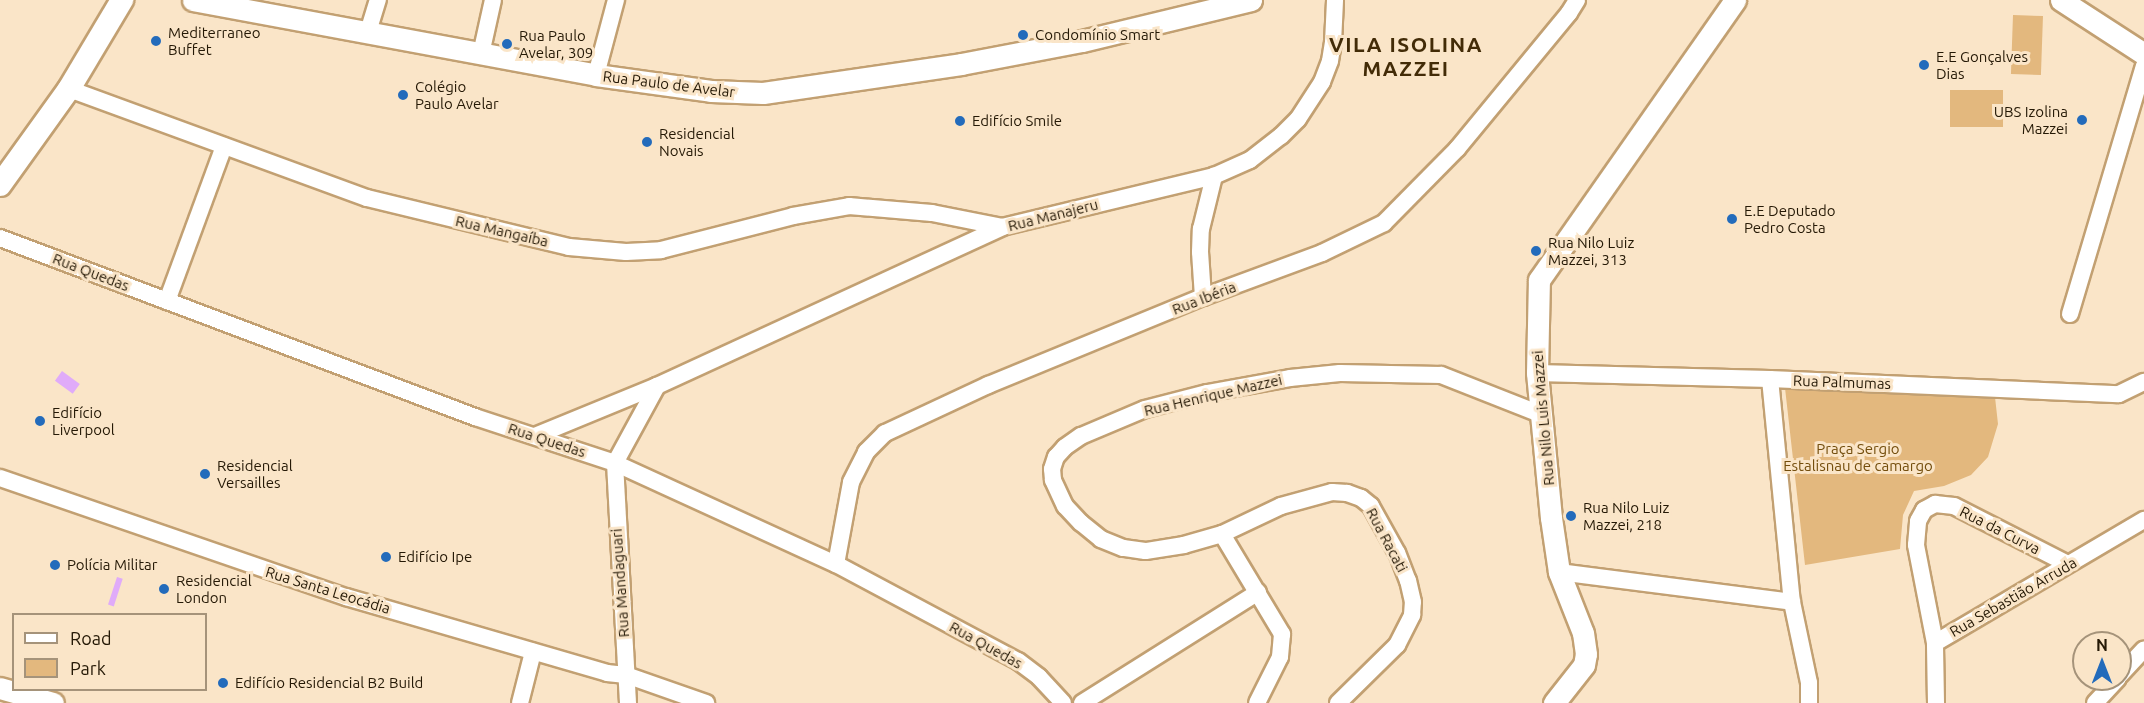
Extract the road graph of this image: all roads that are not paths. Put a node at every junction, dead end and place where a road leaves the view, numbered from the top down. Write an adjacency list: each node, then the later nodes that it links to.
1 (122, 0): 16 (main road)
2 (193, 0): 11 (street, Rua Paulo de Avelar)
3 (378, 0): 11 (street)
4 (493, 0): 12 (street)
5 (616, 0): 15 (street)
6 (1251, 0): 15 (street, Rua Paulo de Avelar)
7 (1335, 0): 18 (street, Rua Manajeru)
8 (1577, 0): 24 (street, Rua Ibéria)
9 (1735, 0): 27 (street, Rua Nilo Luis Mazzei)
10 (2061, 0): 13 (street)
11 (368, 32): 12 (street, Rua Paulo de Avelar)
12 (481, 54): 15 (street, Rua Paulo de Avelar)
13 (2144, 54)
14 (2144, 66): 26 (street)
15 (596, 75)
16 (69, 89): 17 (street, Rua Mangaíba); 19 (main road)
17 (224, 146): 20 (street, Rua Mangaíba); 25 (street)
18 (1214, 176): 21 (street, Rua Manajeru); 24 (street)
19 (0, 185)
20 (950, 216): 21 (street, Rua Mangaíba); 23 (street)
21 (1002, 227): 23 (street, Rua Manajeru)
22 (0, 238): 25 (street, Rua Quedas)
23 (964, 247): 30 (street, Rua Manajeru)
24 (1203, 297): 37 (street, Rua Ibéria)
25 (167, 302): 32 (street, Rua Quedas)
26 (2070, 314)
27 (1537, 373): 28 (street, Rua Palmumas); 31 (street, Rua Nilo Luis Mazzei)
28 (1770, 379): 29 (street, Rua Palmumas); 41 (street)
29 (2144, 382)
30 (657, 386): 32 (street, Rua Manajeru); 33 (street)
31 (1540, 414): 36 (street, Rua Henrique Mazzei); 39 (street, Rua Nilo Luis Mazzei)
32 (535, 436): 33 (street, Rua Quedas)
33 (615, 463): 37 (street, Rua Quedas); 46 (street, Rua Mandaguari)
34 (0, 478): 44 (street, Rua Santa Leocádia)
35 (2144, 520): 38 (street, Rua Sebastião Arruda)
36 (1222, 534): 40 (street); 56 (street, Rua Racati)
37 (836, 564): 53 (street, Rua Quedas)
38 (2068, 564): 42 (street, Rua Sebastião Arruda); 42 (street, Rua da Curva)
39 (1559, 572): 41 (street); 57 (street, Rua Nilo Luis Mazzei)
40 (1258, 592): 54 (street); 55 (street)
41 (1792, 602): 58 (street)
42 (1935, 643): 59 (street, Rua Sebastião Arruda)
43 (2144, 649): 45 (street)
44 (533, 652): 46 (street, Rua Santa Leocádia); 50 (street)
45 (2132, 662)
46 (626, 675): 51 (street, Rua Mandaguari); 52 (street, Rua Santa Leocádia)
47 (0, 688): 49 (street)
48 (2106, 691): 60 (street)
49 (53, 703)
50 (520, 703)
51 (628, 703)
52 (706, 703)
53 (1063, 703)
54 (1082, 703)
55 (1257, 703)
56 (1338, 703)
57 (1554, 703)
58 (1809, 703)
59 (1936, 703)
60 (2095, 703)

